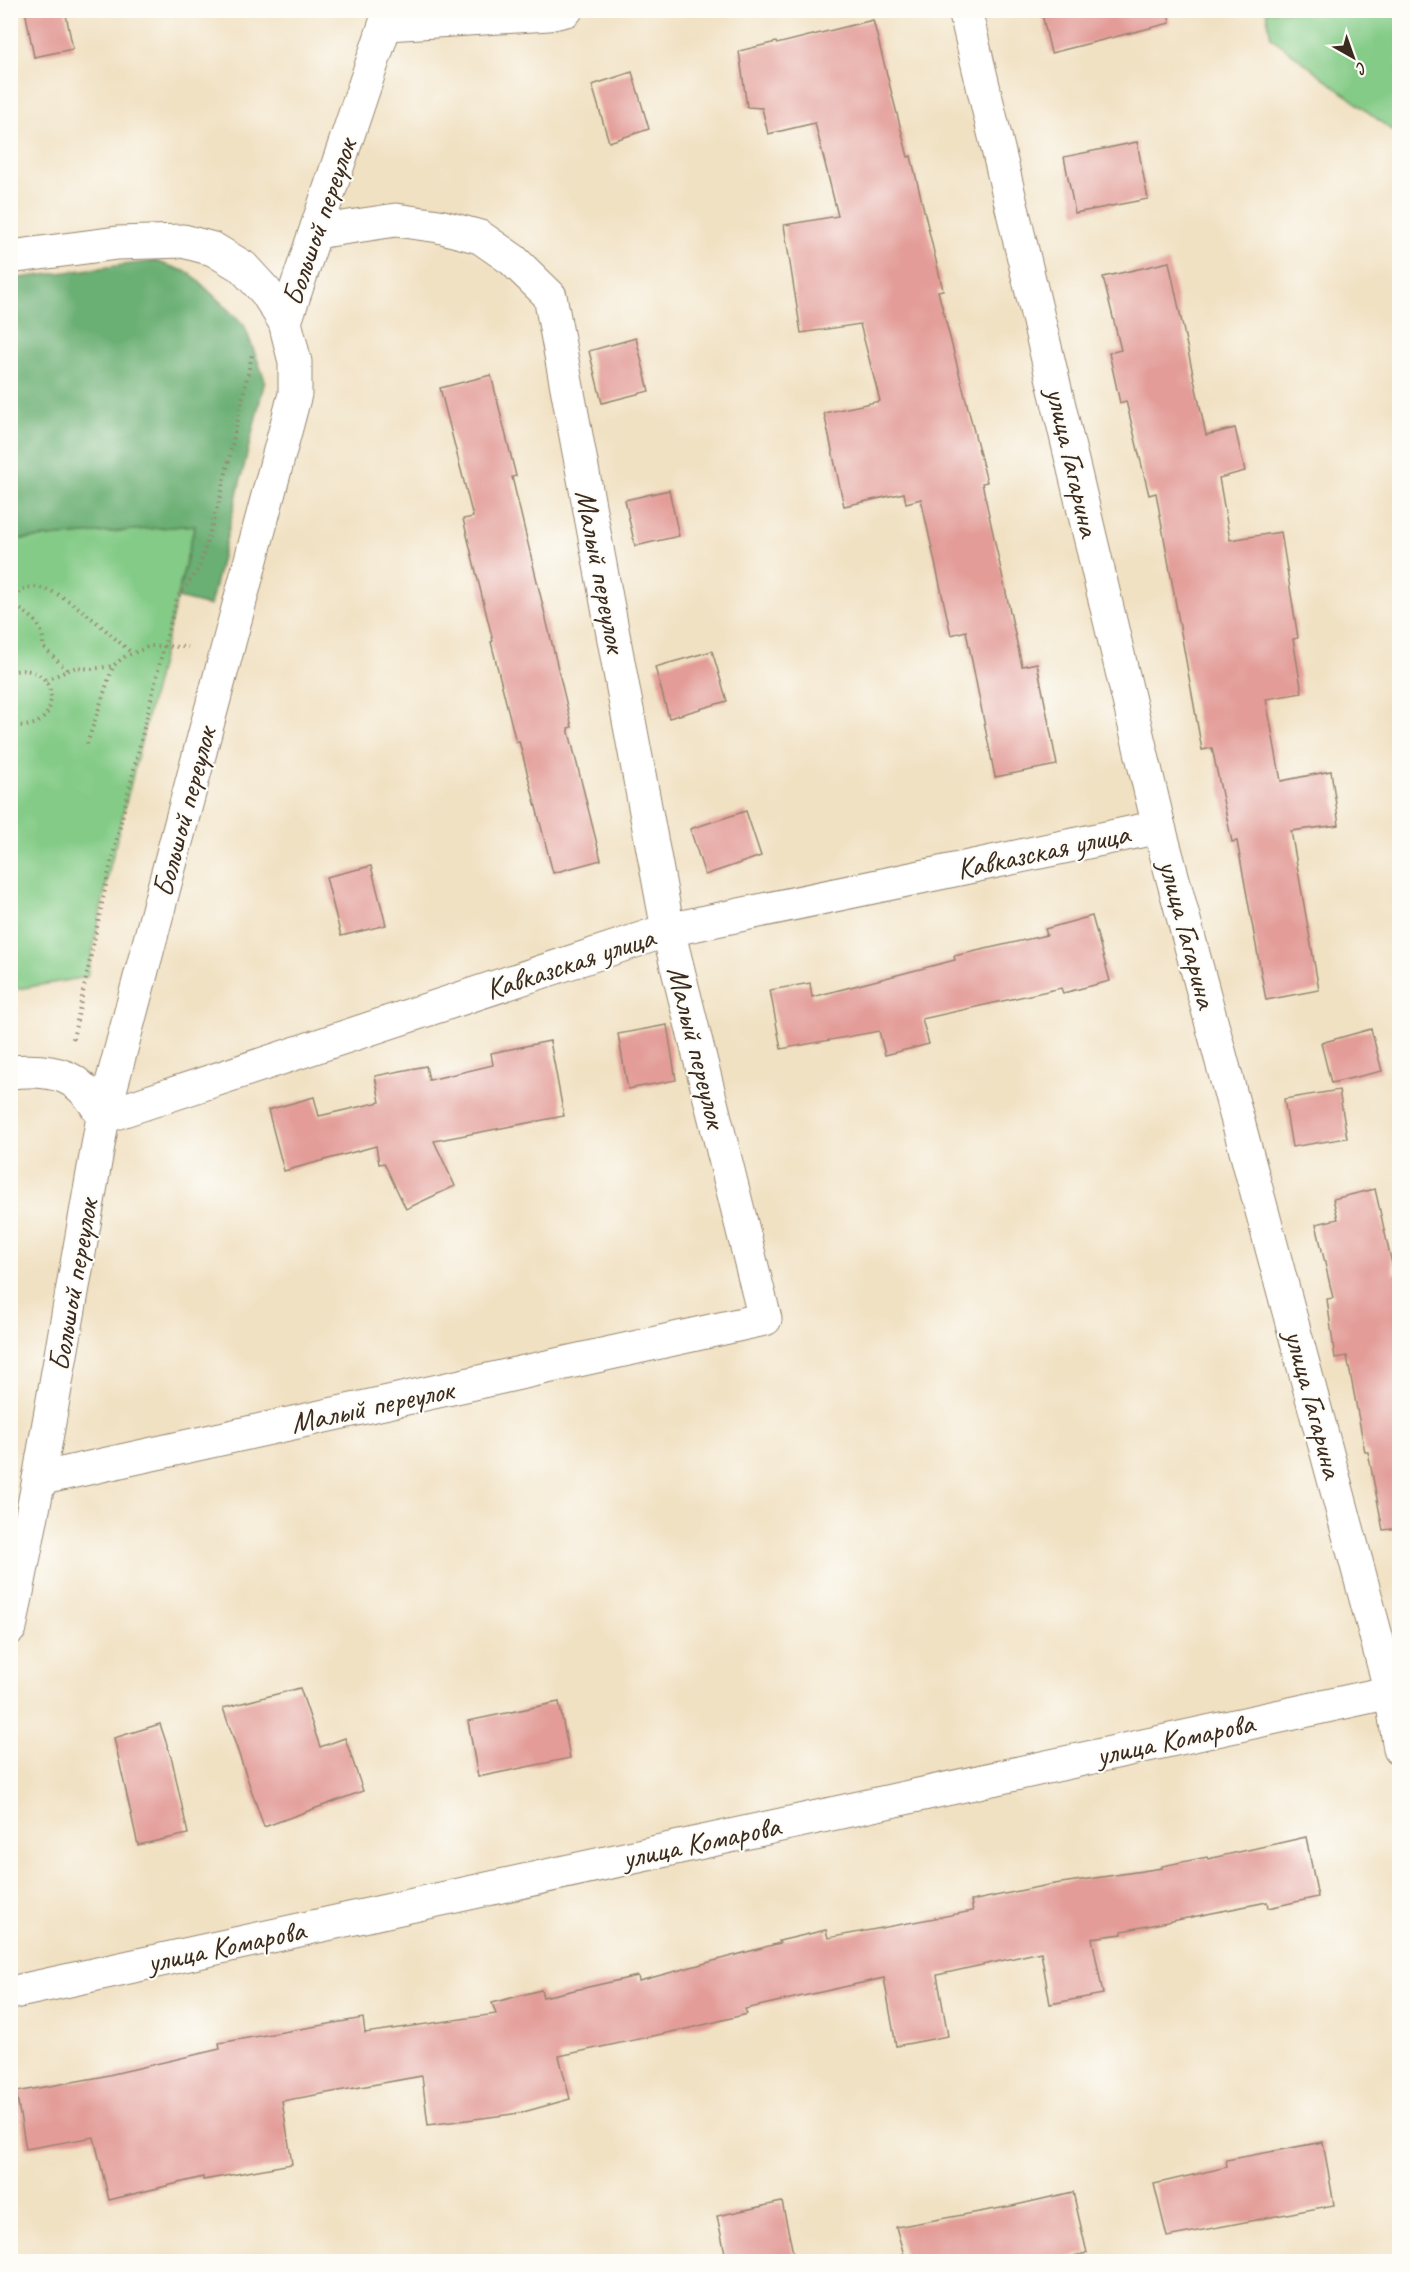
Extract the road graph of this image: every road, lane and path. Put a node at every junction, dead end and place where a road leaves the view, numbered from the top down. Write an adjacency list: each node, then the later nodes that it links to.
1 (566, 10): 3 (street)
2 (965, 10): 18 (street, улица Гагарина)
3 (389, 17): 4 (street, Большой переулок)
4 (316, 232): 7 (street, Большой переулок); 19 (street, Малый переулок)
5 (10, 257): 6 (street)
6 (266, 292): 7 (street); 9 (path)
7 (285, 322): 10 (street, Большой переулок)
8 (10, 603): 11 (path); 13 (path)
9 (164, 646): 10 (path); 11 (path); 21 (path)
10 (228, 648): 22 (street, Большой переулок)
11 (133, 653): 12 (path)
12 (113, 666): 13 (path); 17 (path)
13 (67, 670): 15 (path)
14 (10, 672): 15 (path)
15 (46, 680): 16 (path)
16 (10, 724)
17 (87, 744)
18 (1159, 827): 19 (street, Кавказская улица); 25 (street, улица Гагарина)
19 (668, 930): 22 (street, Кавказская улица); 23 (street, Малый переулок)
20 (10, 1072): 21 (street)
21 (64, 1077): 22 (street)
22 (103, 1117): 23 (street, Большой переулок)
23 (39, 1479): 24 (street, Большой переулок)
24 (10, 1628)
25 (1391, 1692): 26 (street, улица Гагарина); 27 (street, улица Комарова)
26 (1400, 1749)
27 (10, 1993)

